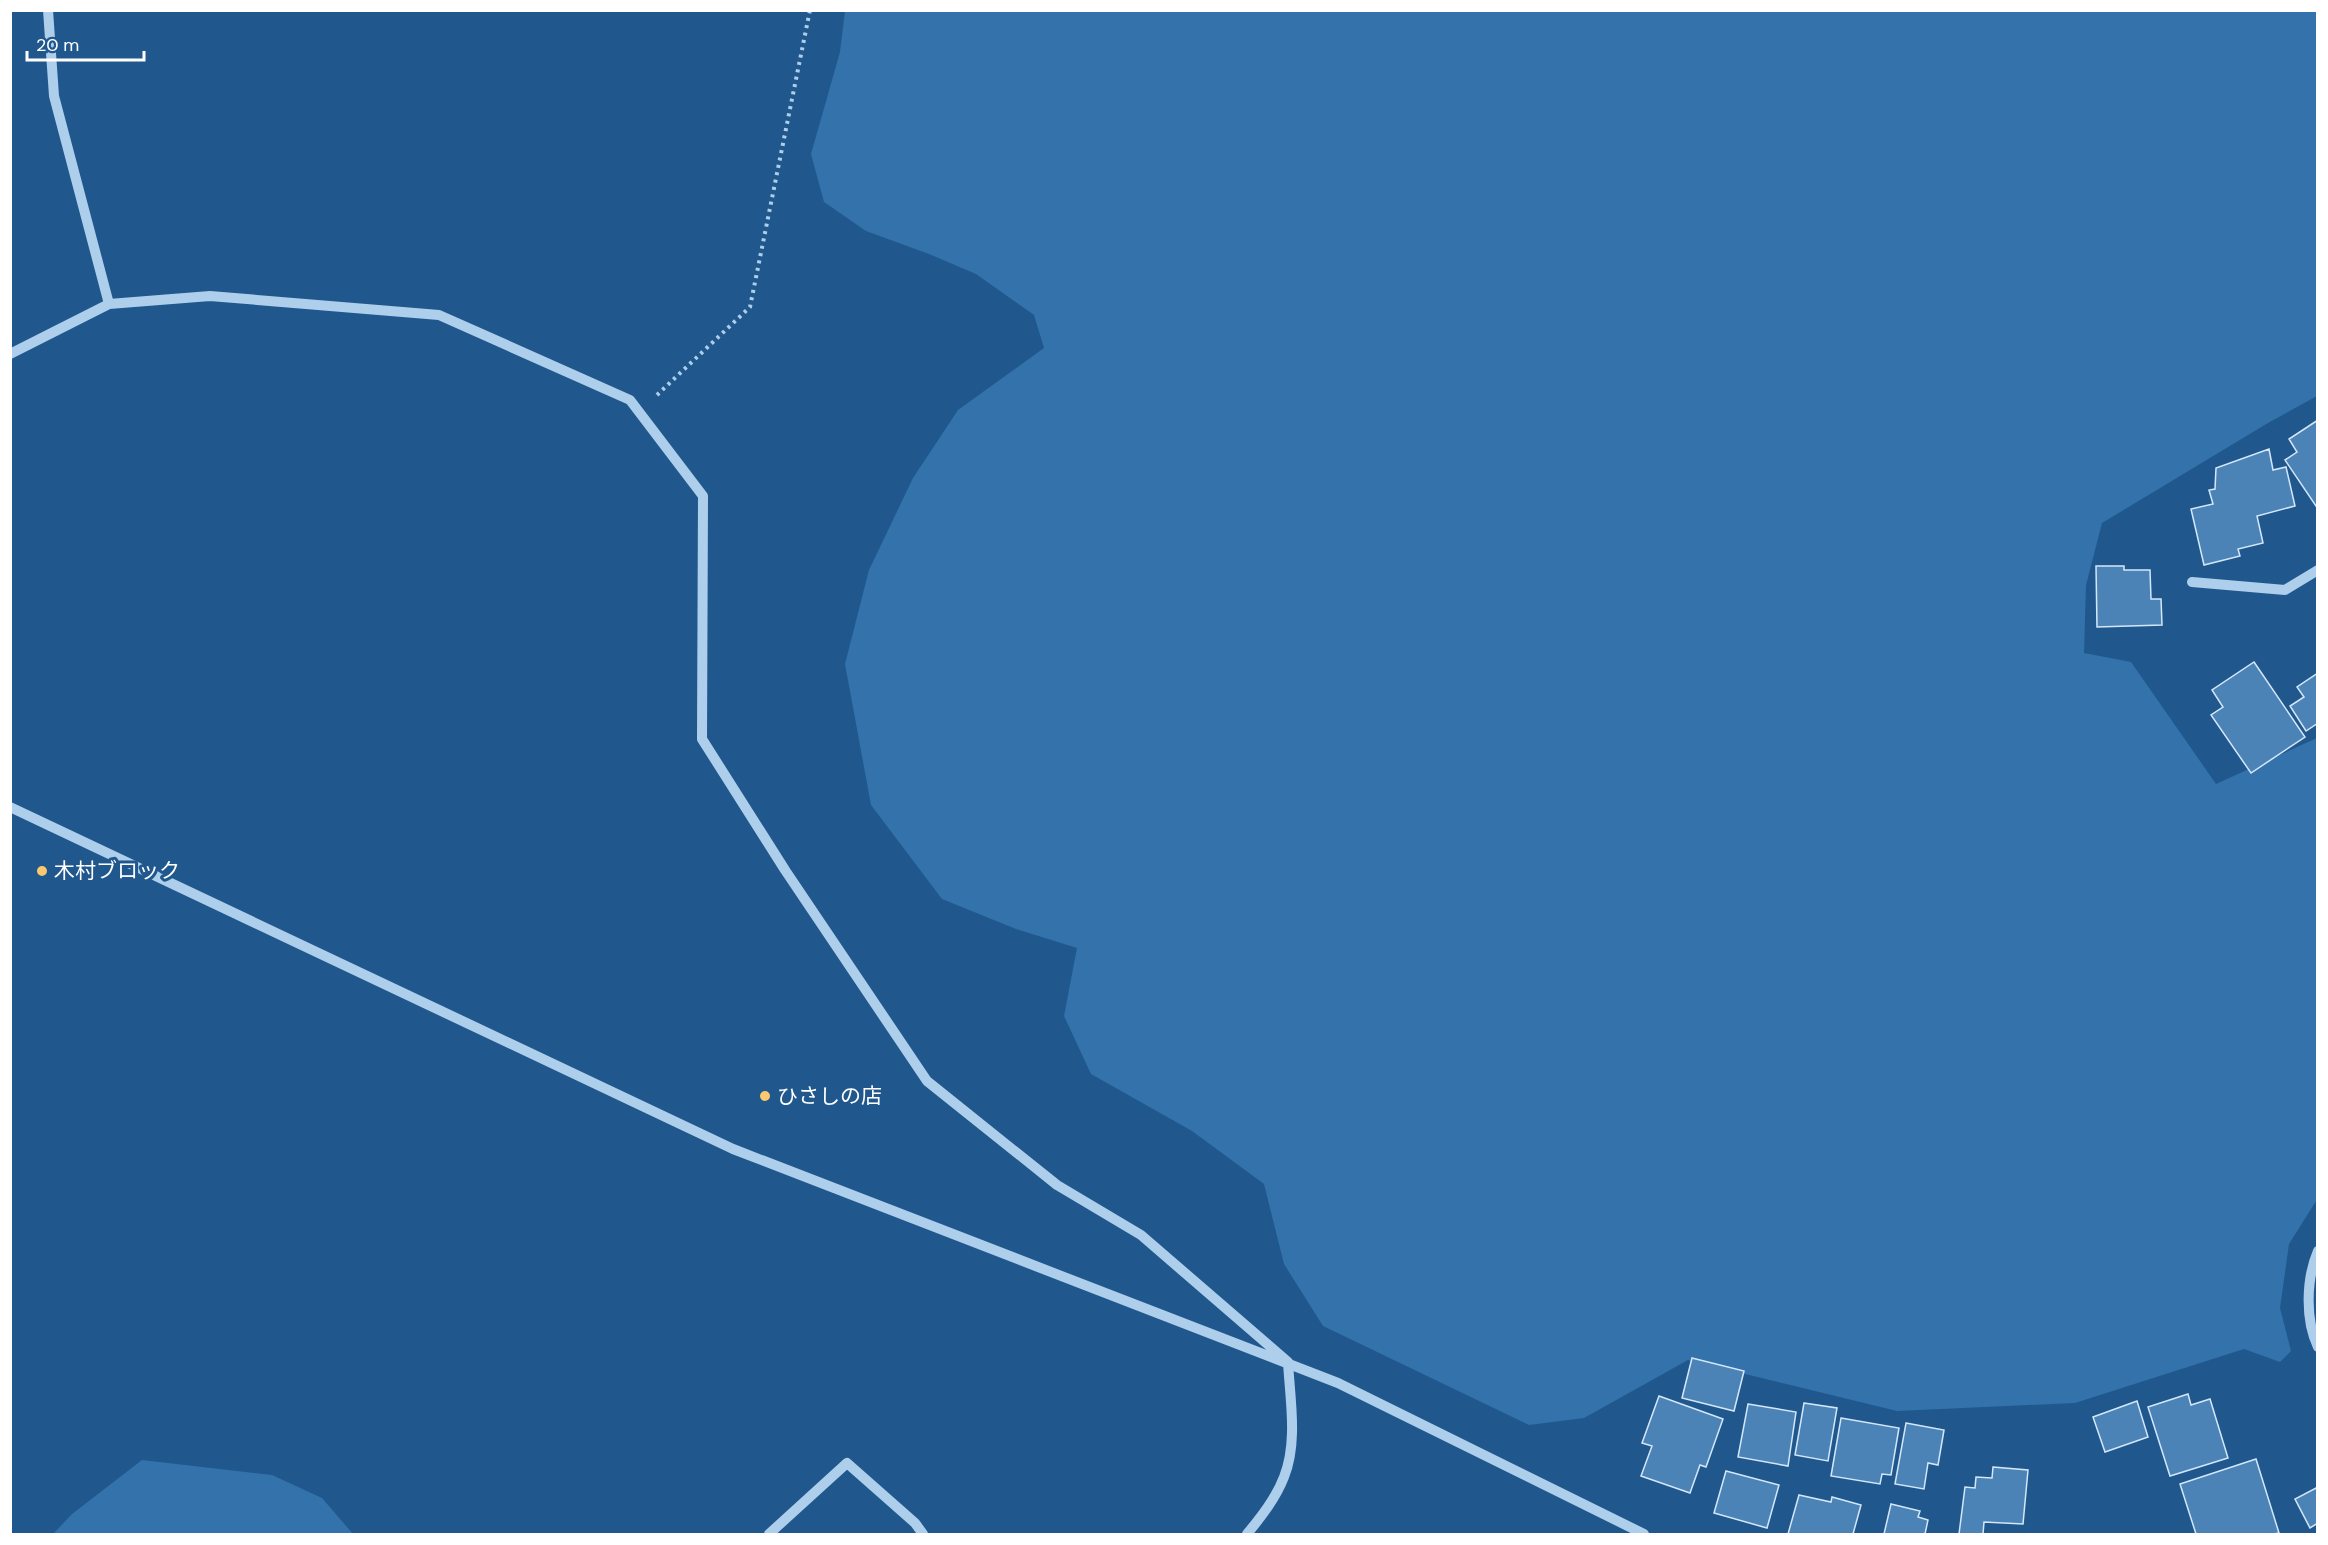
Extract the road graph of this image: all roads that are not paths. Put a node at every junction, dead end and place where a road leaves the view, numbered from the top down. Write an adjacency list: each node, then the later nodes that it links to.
1 (48, 10): 2 (street)
2 (109, 304): 3 (street); 9 (street)
3 (10, 354)
4 (2318, 570): 5 (street)
5 (2192, 582)
6 (10, 807): 9 (street)
7 (2318, 1251): 8 (street)
8 (2318, 1347)
9 (1288, 1362): 12 (street); 13 (street)
10 (769, 1534): 11 (street)
11 (923, 1534)
12 (1247, 1534)
13 (1644, 1534)

